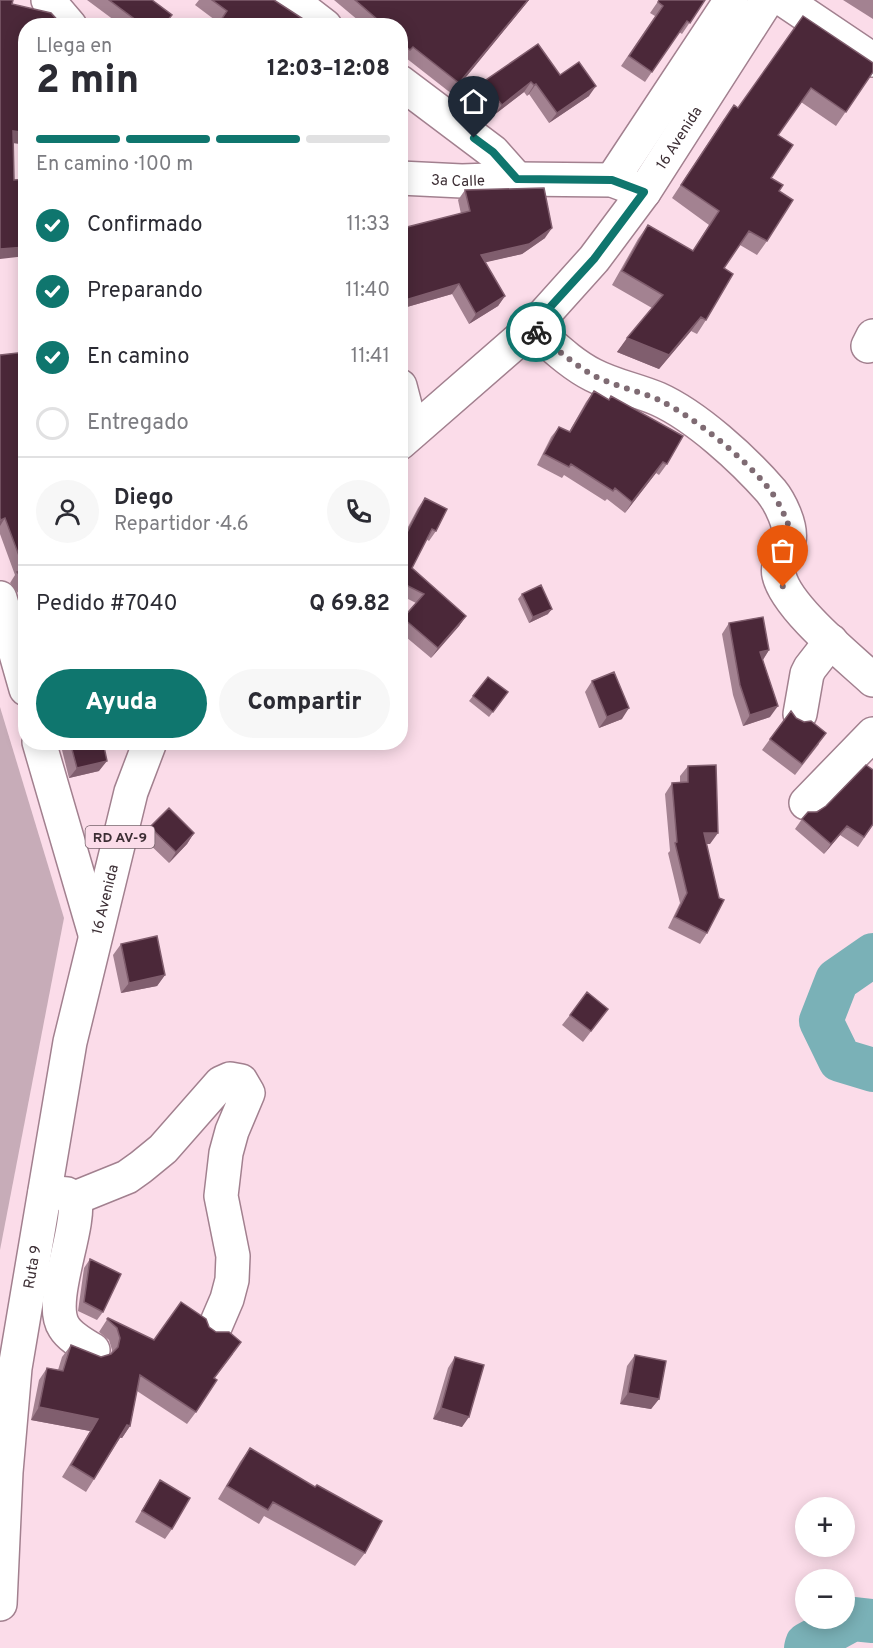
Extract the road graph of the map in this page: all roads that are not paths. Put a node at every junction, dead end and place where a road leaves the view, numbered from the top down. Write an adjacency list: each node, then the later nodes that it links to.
1 (48, 0): 6 (street)
2 (291, 0): 7 (street)
3 (731, 0): 12 (street)
4 (767, 0): 13 (street, 16 Avenida)
5 (784, 0): 8 (street)
6 (63, 18)
7 (315, 18)
8 (873, 60)
9 (408, 88): 11 (street)
10 (408, 178): 11 (street, 3a Calle)
11 (517, 179): 12 (street, 3a Calle)
12 (612, 180): 13 (street, 3a Calle)
13 (644, 192): 14 (street, 16 Avenida)
14 (531, 328): 15 (street, 16 Avenida); 17 (street)
15 (408, 436)
16 (0, 598): 18 (street)
17 (831, 641): 19 (street); 20 (street)
18 (18, 661)
19 (873, 680)
20 (800, 714)
21 (873, 734): 24 (street)
22 (41, 750): 25 (street, 16 Avenida)
23 (147, 750): 25 (street, 16 Avenida / RD AV-9)
24 (806, 803)
25 (95, 934): 26 (street, Ruta 9)
26 (60, 1195): 27 (street); 28 (street); 29 (street, Ruta 9)
27 (215, 1327)
28 (93, 1350)
29 (0, 1604)

